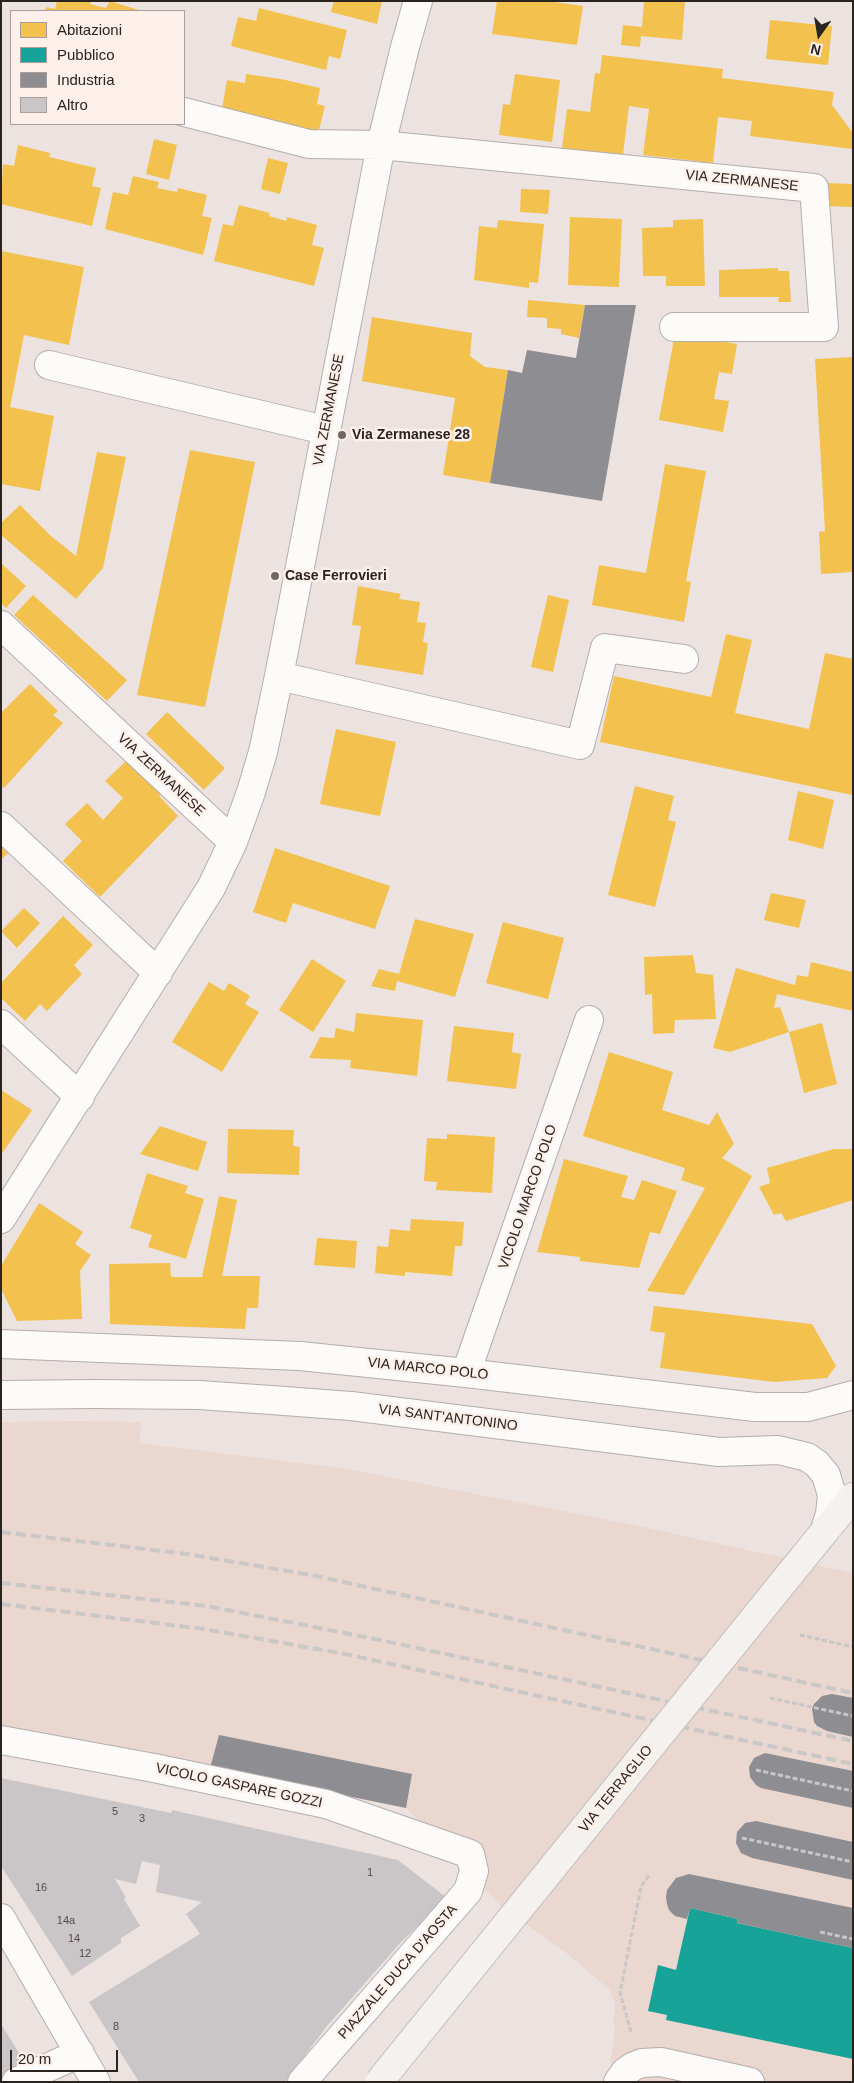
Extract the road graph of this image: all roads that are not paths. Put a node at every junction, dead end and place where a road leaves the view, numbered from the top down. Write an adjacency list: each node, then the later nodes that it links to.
1 (418, 1): 3 (street, VIA ZERMANESE)
2 (185, 112): 3 (street)
3 (381, 145): 4 (street, VIA ZERMANESE); 6 (street, VIA ZERMANESE)
4 (674, 327)
5 (48, 365): 6 (street)
6 (325, 430): 9 (street, VIA ZERMANESE)
7 (1, 625): 11 (street, VIA ZERMANESE)
8 (684, 659): 9 (street)
9 (279, 676): 11 (street, VIA ZERMANESE)
10 (1, 826): 12 (street)
11 (233, 842): 12 (street, VIA ZERMANESE)
12 (158, 973): 15 (street, VIA ZERMANESE)
13 (589, 1020): 19 (street, VICOLO MARCO POLO)
14 (1, 1024): 15 (street)
15 (80, 1096): 16 (street, VIA ZERMANESE)
16 (8, 1191): 17 (street, VIA ZERMANESE)
17 (1, 1219)
18 (1, 1344): 19 (street, VIA MARCO POLO)
19 (466, 1373): 21 (street, VIA MARCO POLO)
20 (1, 1395): 23 (street, VIA SANT'ANTONINO)
21 (853, 1395)
22 (853, 1497): 23 (main road, VIA TERRAGLIO)
23 (824, 1532): 31 (main road, VIA TERRAGLIO, bridge)
24 (1, 1740): 25 (street, VICOLO GASPARE GOZZI)
25 (470, 1854): 30 (street, PIAZZALE DUCA D'AOSTA)
26 (1, 1918): 27 (street)
27 (80, 2053): 28 (street); 29 (street)
28 (16, 2082)
29 (96, 2082)
30 (302, 2082)
31 (379, 2082)
32 (618, 2082): 33 (street)
33 (750, 2082)

